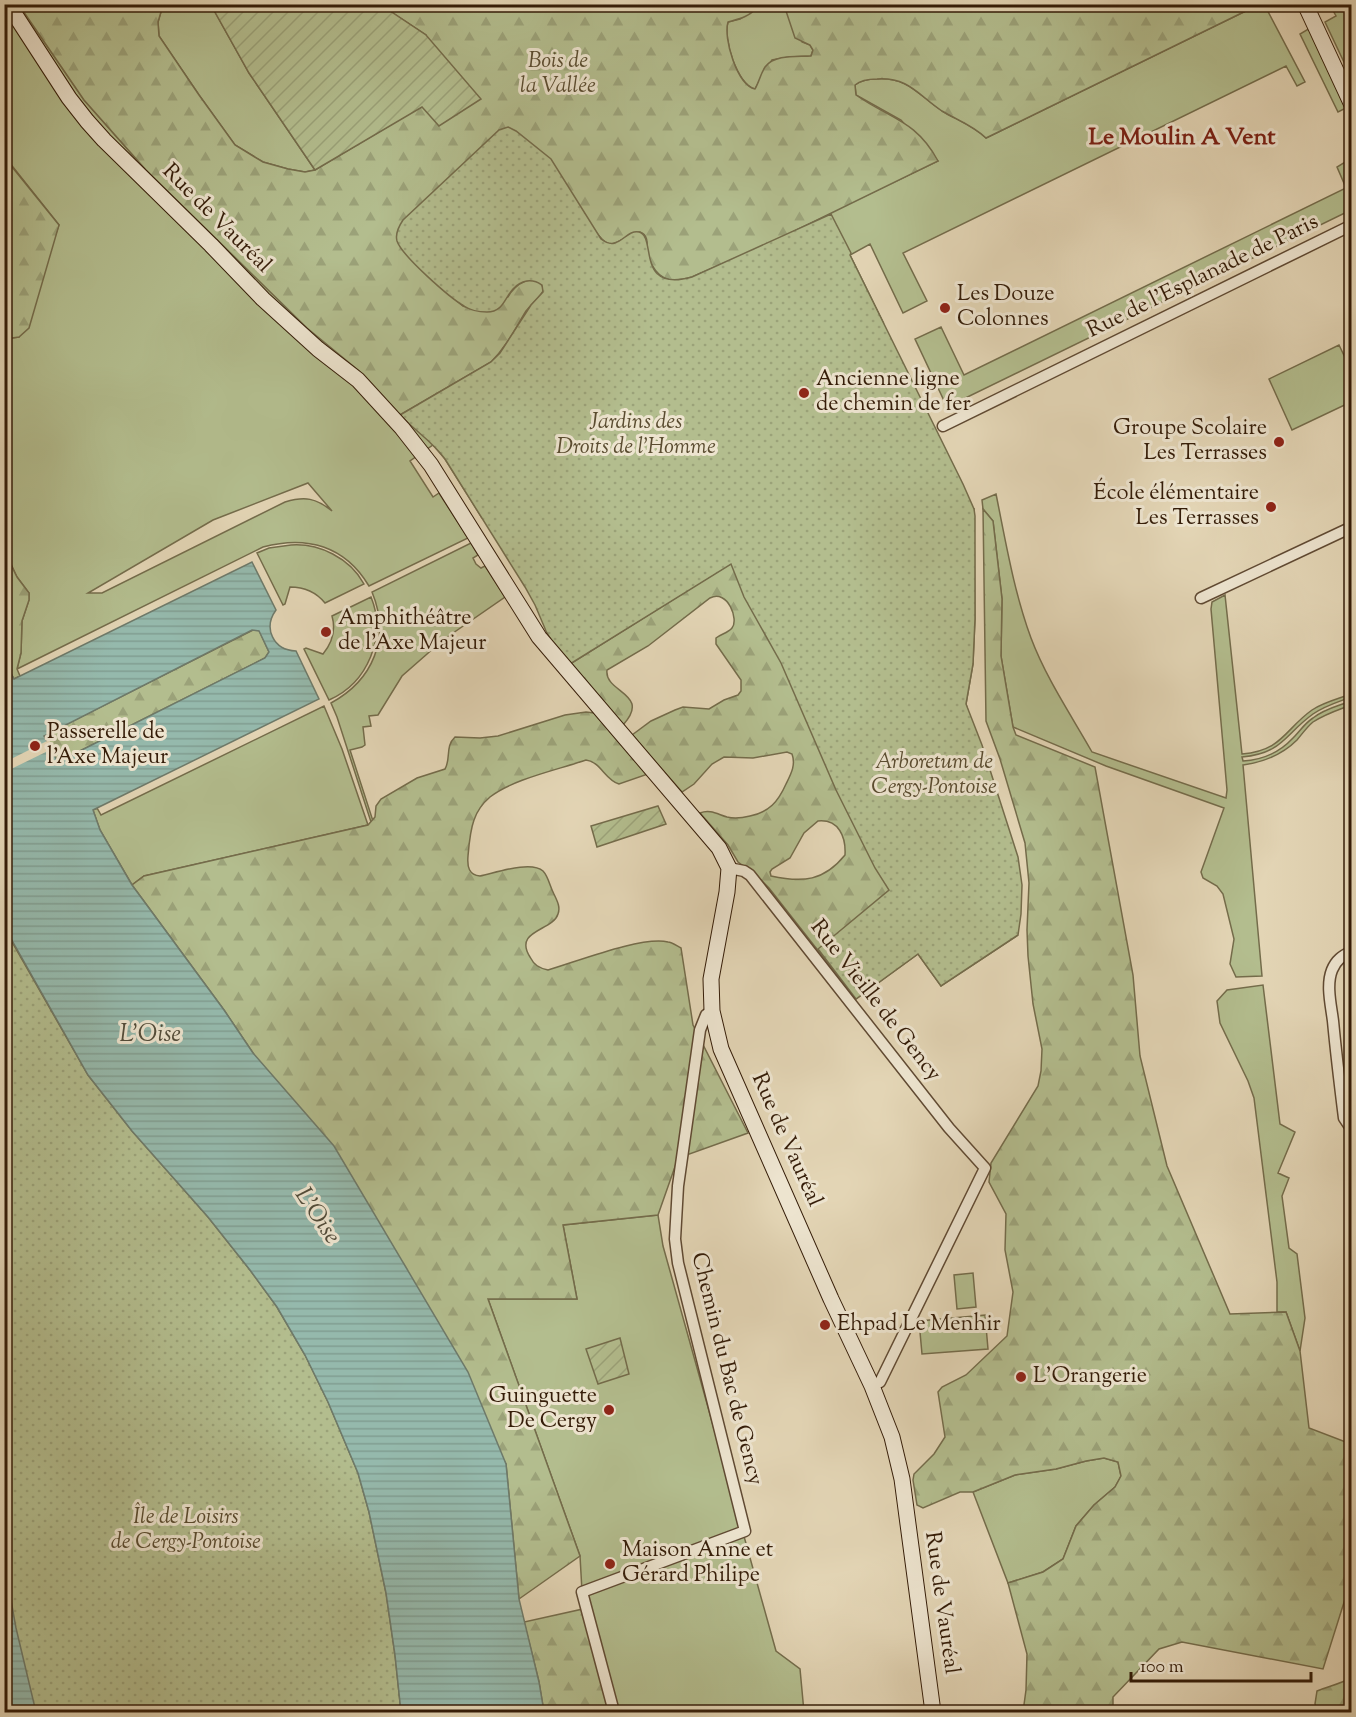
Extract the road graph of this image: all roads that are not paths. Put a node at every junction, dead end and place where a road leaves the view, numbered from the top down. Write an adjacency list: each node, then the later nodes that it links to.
1 (8, 4): 8 (street, Rue de Vauréal)
2 (1305, 4): 3 (street)
3 (1352, 105)
4 (1352, 225): 5 (street, Rue de l'Esplanade de Paris)
5 (943, 426)
6 (1352, 527): 7 (street)
7 (1202, 598)
8 (729, 868): 10 (street, Rue de Vauréal); 12 (street, Rue Vieille de Gency)
9 (1352, 951): 11 (street)
10 (712, 1011): 12 (street, Rue de Vauréal); 13 (street, Chemin du Bac de Gency)
11 (1352, 1130)
12 (872, 1386): 14 (street, Rue de Vauréal)
13 (614, 1713)
14 (933, 1713)

